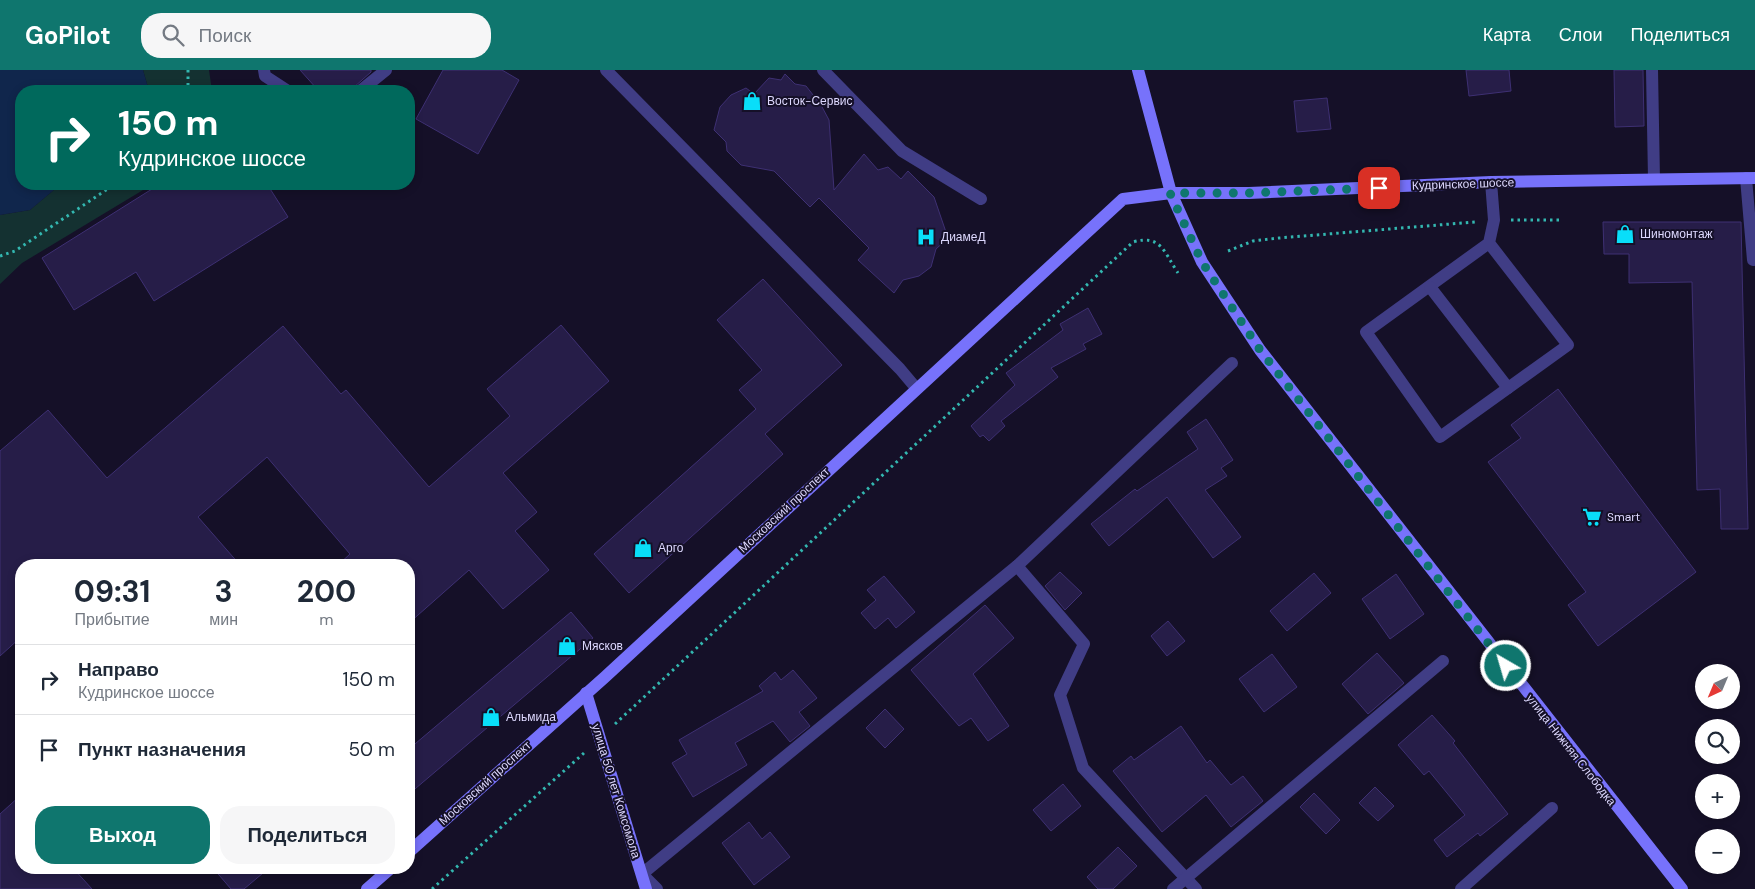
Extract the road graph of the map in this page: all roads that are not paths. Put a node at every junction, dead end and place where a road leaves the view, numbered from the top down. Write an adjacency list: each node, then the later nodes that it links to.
1 (264, 70): 7 (street)
2 (386, 70): 8 (street)
3 (606, 70): 18 (street)
4 (823, 70): 13 (street)
5 (1138, 70): 12 (main road, улица Нижняя Слободка)
6 (1652, 70): 10 (street)
7 (278, 85)
8 (367, 85)
9 (1750, 178): 10 (main road, Кудринское шоссе); 15 (street)
10 (1654, 179): 11 (main road, Кудринское шоссе)
11 (1491, 182): 12 (main road, Кудринское шоссе); 14 (street)
12 (1170, 193): 18 (main road, Московский проспект); 34 (main road, улица Нижняя Слободка)
13 (982, 199)
14 (1489, 244): 16 (street); 19 (street)
15 (1753, 260)
16 (1430, 287): 19 (street); 19 (street)
17 (1232, 363): 20 (street)
18 (916, 388): 22 (main road, Московский проспект)
19 (1508, 388)
20 (1017, 566): 26 (street); 27 (street)
21 (1443, 661): 27 (street)
22 (586, 693): 24 (main road, Московский проспект); 26 (main road, улица 50 лет Комсомола)
23 (1552, 808): 33 (street)
24 (415, 847)
25 (385, 874): 28 (main road)
26 (642, 874): 29 (main road, улица 50 лет Комсомола); 30 (street)
27 (1186, 878): 31 (street); 32 (street)
28 (372, 888)
29 (646, 889)
30 (657, 889)
31 (1173, 889)
32 (1196, 889)
33 (1461, 889)
34 (1682, 889)

